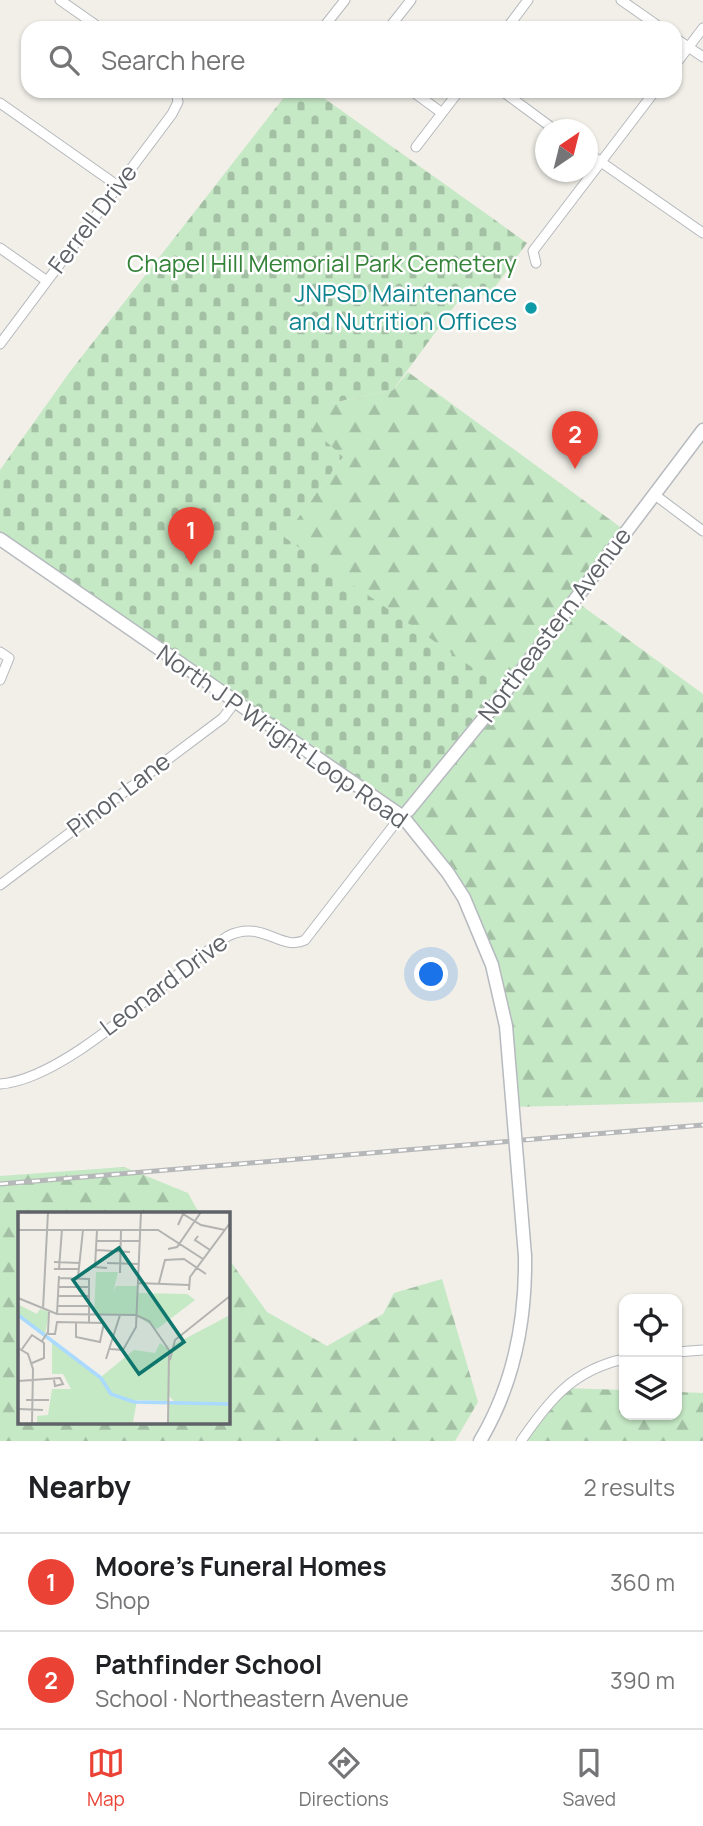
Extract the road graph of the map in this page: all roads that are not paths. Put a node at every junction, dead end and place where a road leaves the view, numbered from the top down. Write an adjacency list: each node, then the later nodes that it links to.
1 (60, 0): 6 (street)
2 (345, 0): 8 (street)
3 (411, 0): 9 (street)
4 (528, 0): 10 (street)
5 (621, 0): 11 (street)
6 (72, 3): 7 (street)
7 (92, 21)
8 (328, 21)
9 (394, 21)
10 (512, 21)
11 (651, 21)
12 (703, 28): 14 (street)
13 (682, 43): 14 (street)
14 (688, 47): 15 (street); 16 (street)
15 (682, 55)
16 (703, 57)
17 (177, 98): 28 (street, Ferrell Drive)
18 (422, 98): 23 (street)
19 (454, 98): 23 (street)
20 (512, 98): 24 (street)
21 (650, 98): 27 (street)
22 (0, 103): 28 (street)
23 (442, 113): 25 (street)
24 (540, 119)
25 (416, 147)
26 (598, 161): 27 (street)
27 (601, 163): 29 (street); 31 (street)
28 (118, 186): 32 (street, Ferrell Drive)
29 (703, 233)
30 (0, 248): 32 (street)
31 (536, 263)
32 (47, 281): 33 (street, Ferrell Drive)
33 (0, 344)
34 (703, 430): 35 (main road, Northeastern Avenue)
35 (655, 495): 36 (street); 41 (main road, Northeastern Avenue)
36 (703, 531)
37 (0, 539): 40 (main road, North J P Wright Loop Road)
38 (0, 652): 39 (street)
39 (0, 680)
40 (235, 702): 41 (main road, North J P Wright Loop Road); 42 (street, Pinon Lane)
41 (403, 817): 43 (street, Leonard Drive); 47 (main road, North J P Wright Loop Road, bridge)
42 (0, 885)
43 (0, 1084)
44 (703, 1350): 45 (street)
45 (682, 1352)
46 (619, 1361): 48 (street)
47 (480, 1441)
48 (521, 1441)

